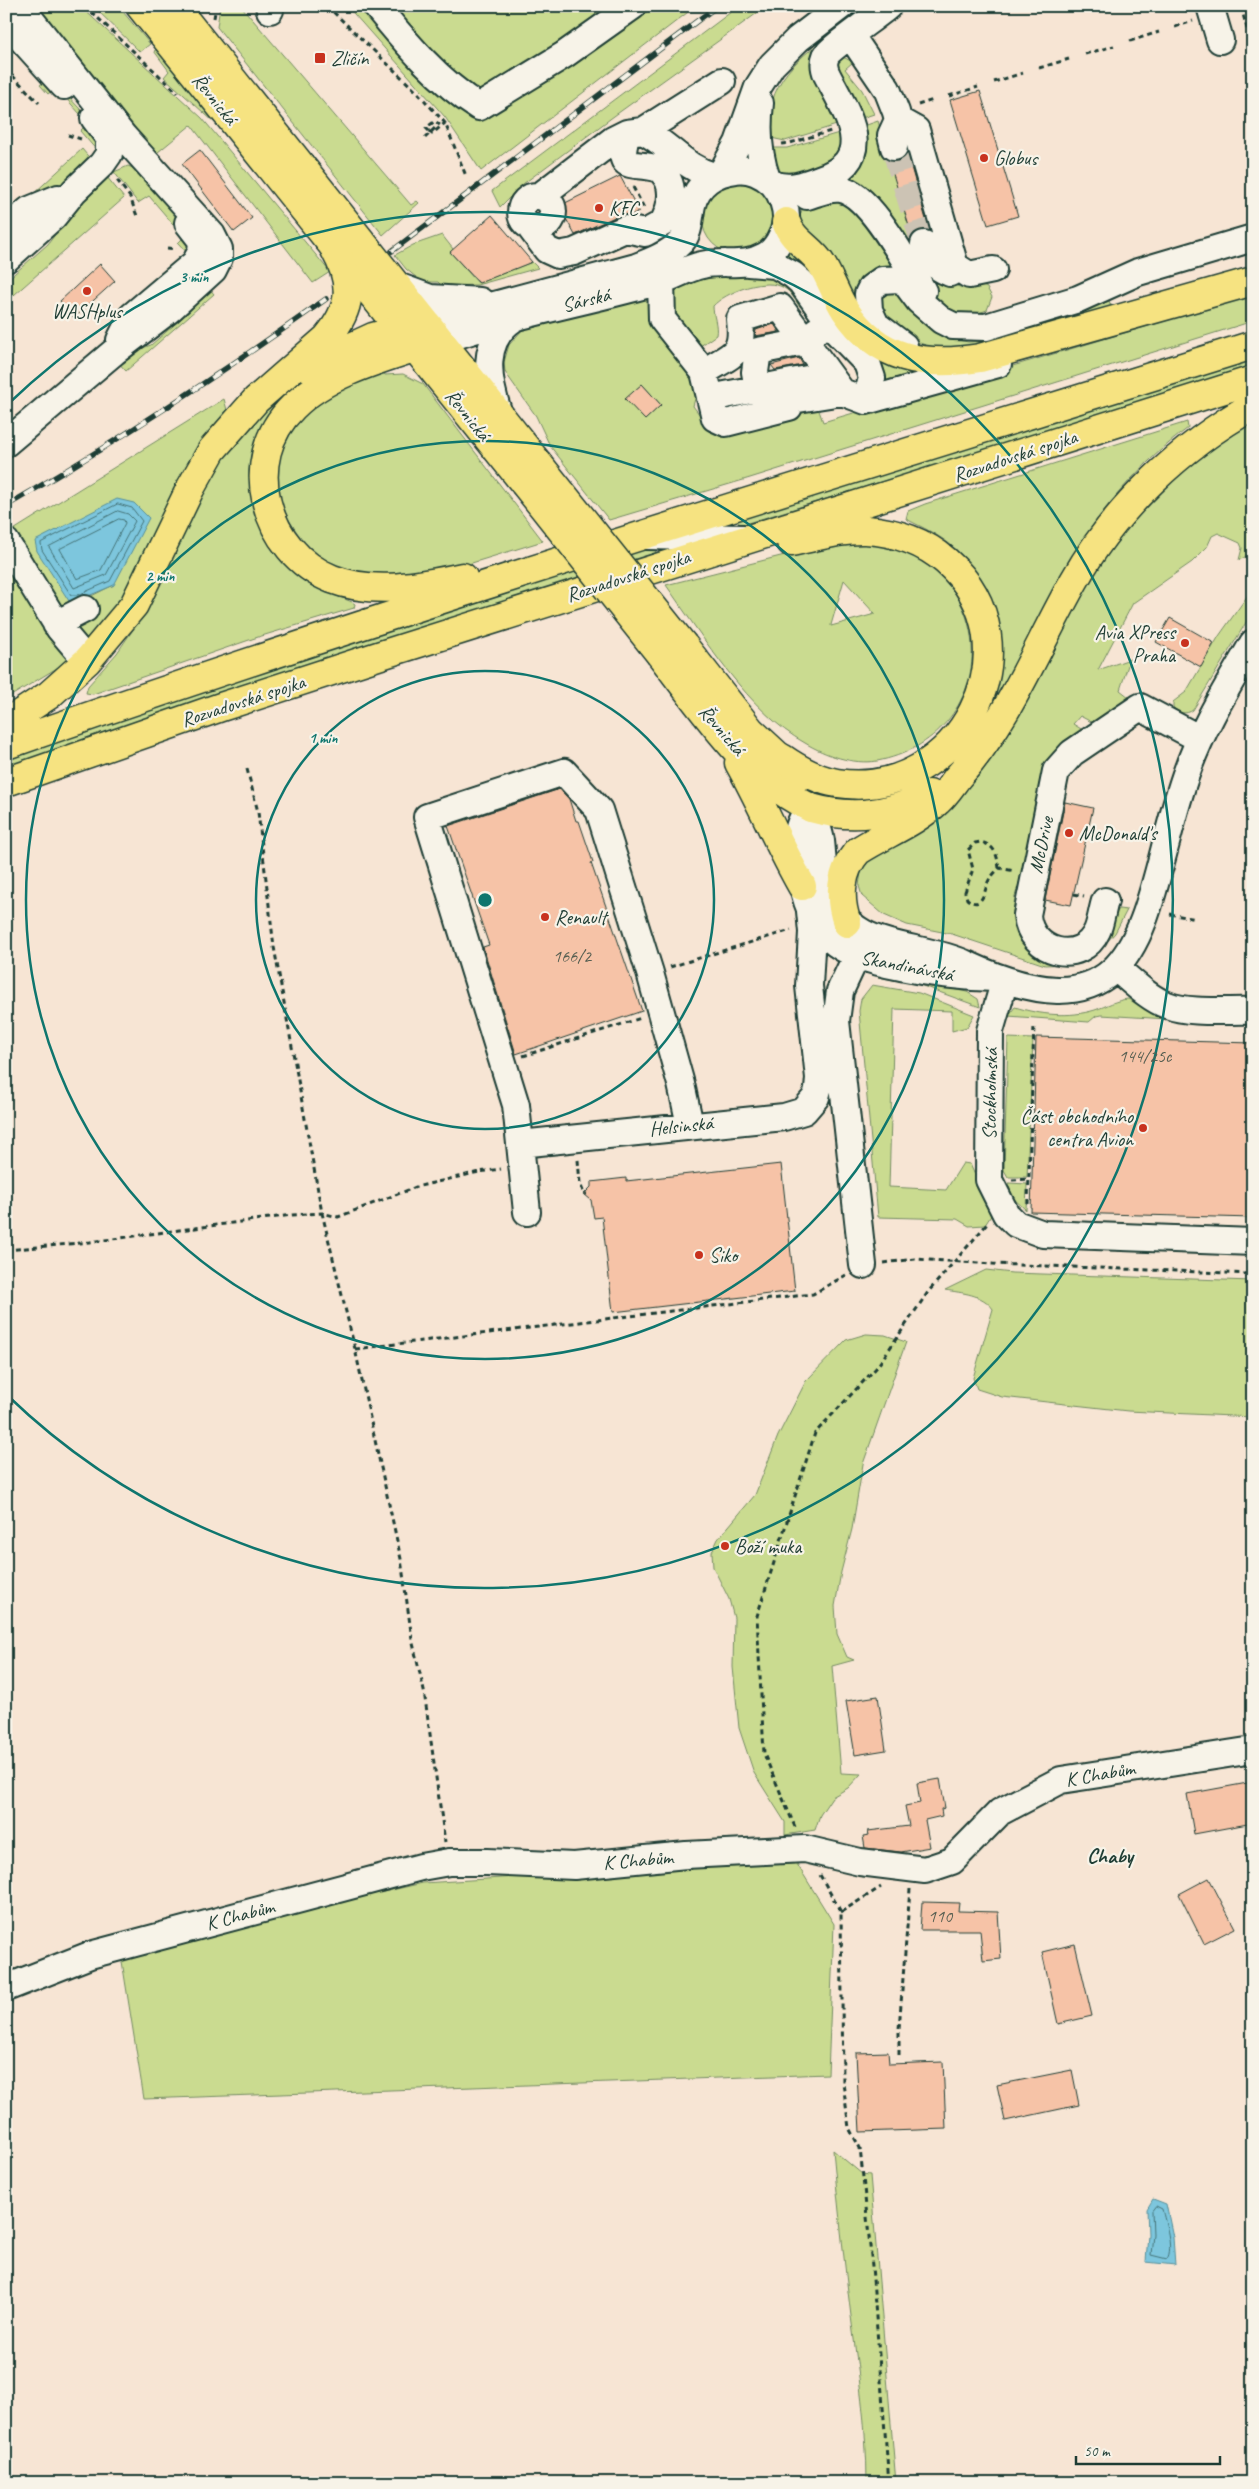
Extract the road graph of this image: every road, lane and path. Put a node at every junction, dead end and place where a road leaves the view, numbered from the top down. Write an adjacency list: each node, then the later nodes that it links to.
1 (20, 6): 77 (street)
2 (86, 6): 28 (path)
3 (174, 6): 61 (main road, Řevnická)
4 (327, 6): 33 (path)
5 (376, 6): 6 (street)
6 (633, 6)
7 (841, 6): 24 (street, Sárská)
8 (888, 6): 15 (street)
9 (1210, 6): 16 (street)
10 (1241, 7): 13 (path)
11 (149, 9): 53 (main road, Řevnická)
12 (6, 22): 44 (street)
13 (1253, 31)
14 (1159, 32): 17 (path)
15 (851, 36): 32 (street); 42 (street)
16 (1220, 40)
17 (1130, 41)
18 (1114, 46): 19 (path)
19 (1085, 54)
20 (1069, 59): 21 (path)
21 (1039, 68)
22 (6, 69): 31 (path)
23 (1023, 73): 26 (path)
24 (764, 78): 39 (street, Sárská); 42 (street, Sárská)
25 (722, 81): 35 (street)
26 (994, 82)
27 (978, 87): 29 (path)
28 (180, 94)
29 (949, 96)
30 (933, 100): 32 (path)
31 (39, 103)
32 (906, 113): 38 (street); 56 (street)
33 (445, 123): 36 (path, bridge); 40 (path)
34 (836, 130): 37 (path)
35 (635, 132): 35 (street); 39 (street); 45 (street)
36 (425, 138)
37 (776, 144)
38 (894, 147)
39 (718, 174): 42 (street); 45 (street, Sárská)
40 (466, 176)
41 (629, 180): 46 (path)
42 (770, 182): 48 (street, Sárská)
43 (122, 186): 47 (path)
44 (62, 202): 49 (street); 51 (street); 54 (street); 58 (street)
45 (692, 210): 55 (street); 62 (street, Sárská)
46 (646, 211)
47 (137, 216)
48 (786, 218): 55 (street, Sárská); 63 (street); 70 (main road)
49 (6, 229)
50 (1253, 238): 63 (street)
51 (6, 242)
52 (924, 244): 56 (street)
53 (335, 250): 66 (main road, Řevnická); 71 (main road)
54 (6, 259)
55 (740, 263): 59 (street, Sárská); 64 (street)
56 (955, 266): 57 (street)
57 (994, 270)
58 (6, 272)
59 (661, 281): 62 (street, Sárská); 72 (street)
60 (1253, 281): 67 (main road)
61 (400, 287): 62 (street); 65 (main road, Řevnická)
62 (508, 310): 65 (street, Sárská); 76 (street)
63 (936, 316): 70 (street)
64 (828, 320): 69 (street); 75 (street)
65 (434, 332): 66 (main road); 76 (main road, Řevnická)
66 (407, 339): 71 (main road); 78 (main road, Řevnická); 84 (main road)
67 (1036, 343): 70 (main road); 75 (street)
68 (1248, 348): 79 (main road, Rozvadovská spojka)
69 (817, 359): 72 (street); 73 (street); 73 (street); 75 (street)
70 (967, 360)
71 (274, 384): 91 (main road)
72 (707, 384): 73 (street); 73 (street)
73 (771, 386)
74 (1251, 387): 82 (main road, Rozvadovská spojka); 98 (main road)
75 (866, 401)
76 (498, 411): 78 (main road, Řevnická)
77 (6, 443)
78 (530, 472): 90 (main road, Řevnická, bridge)
79 (735, 506): 80 (main road, Rozvadovská spojka); 81 (street)
80 (639, 536): 81 (street); 84 (main road, Rozvadovská spojka)
81 (694, 537): 82 (street); 85 (street)
82 (748, 538): 85 (main road, Rozvadovská spojka)
83 (6, 542): 88 (street)
84 (604, 547): 95 (main road, Rozvadovská spojka)
85 (654, 568): 86 (main road, Rozvadovská spojka)
86 (616, 580): 99 (main road, Rozvadovská spojka); 100 (main road)
87 (85, 609): 88 (street)
88 (56, 624): 91 (street)
89 (1253, 643): 94 (street, Skandinávská)
90 (672, 650): 93 (main road, Řevnická); 96 (main road, Řevnická)
91 (87, 661): 92 (main road)
92 (6, 724)
93 (724, 736): 101 (main road, Řevnická); 105 (main road)
94 (1200, 739): 104 (street, McDrive); 111 (street, Skandinávská)
95 (6, 744)
96 (782, 758): 100 (main road); 101 (main road)
97 (248, 769): 127 (path)
98 (958, 778): 101 (main road, Řevnická); 108 (main road)
99 (6, 782)
100 (849, 784): 101 (main road)
101 (811, 808): 105 (street, Skandinávská); 108 (street, Skandinávská)
102 (999, 868): 102 (path); 103 (path)
103 (1023, 872)
104 (1105, 901)
105 (802, 907): 109 (street, Skandinávská); 110 (path); 118 (street, Helsinská)
106 (1170, 914): 107 (path)
107 (1196, 919)
108 (847, 923): 112 (street, Skandinávská)
109 (856, 957): 112 (street, Skandinávská); 115 (street, Helsinská)
110 (662, 969)
111 (1117, 969): 112 (street, Skandinávská); 113 (street)
112 (1000, 979): 124 (street, Stockholmská)
113 (1253, 1011)
114 (648, 1016): 117 (path)
115 (836, 1021): 118 (street, Helsinská); 131 (street)
116 (1034, 1025): 126 (path)
117 (522, 1057)
118 (819, 1078): 119 (street, Helsinská)
119 (690, 1125): 120 (street, Helsinská); 120 (street)
120 (520, 1144): 125 (street)
121 (577, 1157): 123 (path)
122 (479, 1172): 127 (path)
123 (587, 1194)
124 (1002, 1207): 128 (street, Stockholmská); 130 (path)
125 (527, 1212)
126 (1028, 1212)
127 (322, 1213): 129 (path); 133 (path)
128 (1253, 1242)
129 (6, 1250)
130 (955, 1261): 131 (path); 132 (path); 135 (path)
131 (863, 1265): 133 (path)
132 (1253, 1274)
133 (355, 1349): 136 (path)
134 (1253, 1750): 137 (street, K Chabům)
135 (805, 1849): 136 (street, K Chabům); 137 (street, K Chabům); 138 (path)
136 (449, 1862): 139 (street, K Chabům)
137 (911, 1869): 138 (path); 140 (path)
138 (841, 1912): 141 (path)
139 (6, 1988)
140 (899, 2055)
141 (889, 2483)

